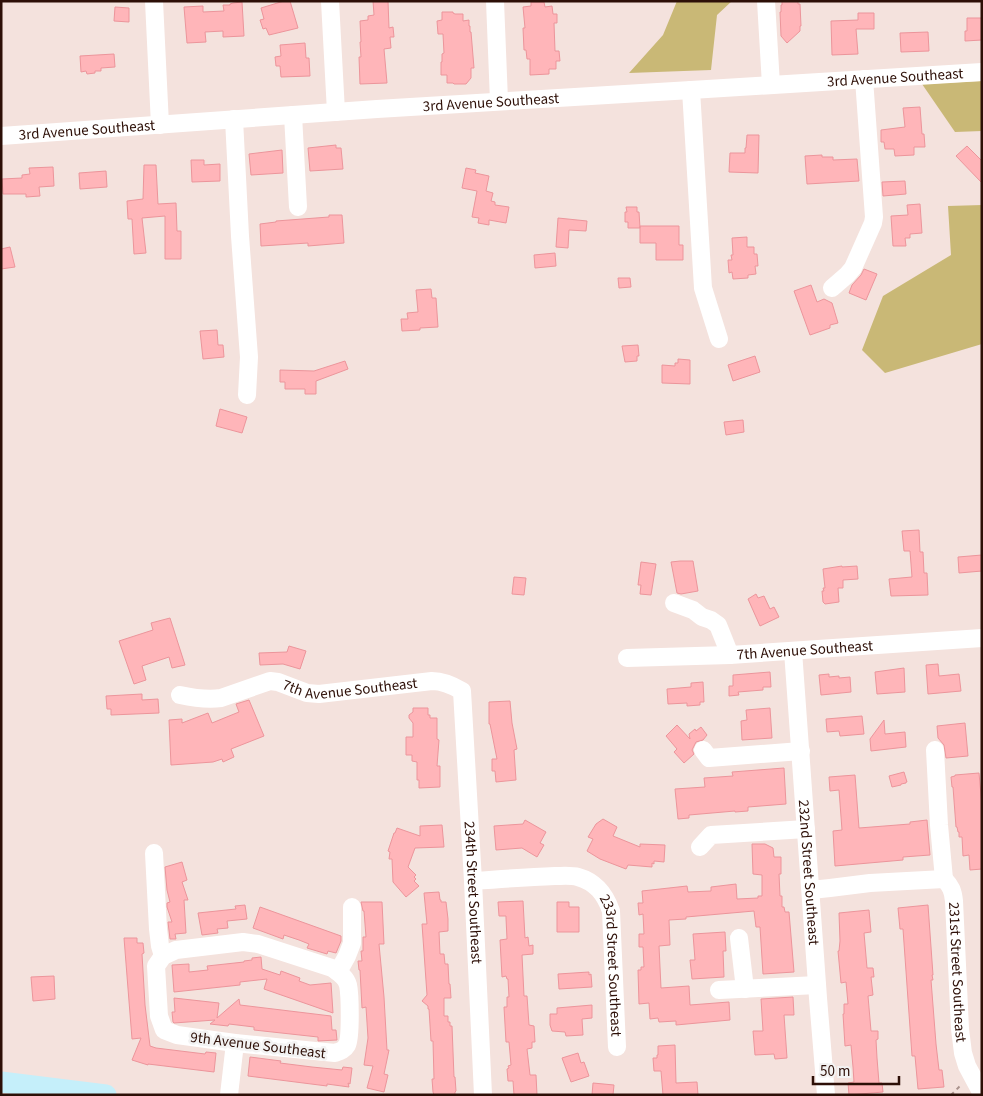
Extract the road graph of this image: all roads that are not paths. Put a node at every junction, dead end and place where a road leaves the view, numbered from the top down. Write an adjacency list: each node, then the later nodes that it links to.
1 (154, 1): 13 (street)
2 (330, 1): 10 (street)
3 (495, 1): 9 (street)
4 (766, 1): 7 (street)
5 (982, 72): 6 (street, 3rd Avenue Southeast)
6 (864, 79): 7 (street, 3rd Avenue Southeast); 16 (street)
7 (771, 85): 8 (street, 3rd Avenue Southeast)
8 (691, 90): 9 (street, 3rd Avenue Southeast); 17 (street)
9 (499, 101): 10 (street, 3rd Avenue Southeast)
10 (336, 112): 11 (street, 3rd Avenue Southeast)
11 (293, 115): 12 (street, 3rd Avenue Southeast); 15 (street)
12 (234, 119): 13 (street, 3rd Avenue Southeast); 18 (street)
13 (160, 125): 14 (street, 3rd Avenue Southeast)
14 (1, 136)
15 (298, 207)
16 (832, 288)
17 (719, 339)
18 (247, 395)
19 (674, 603): 22 (street)
20 (982, 638): 21 (street, 7th Avenue Southeast)
21 (793, 651): 22 (street, 7th Avenue Southeast); 28 (street, 232nd Street Southeast)
22 (730, 655): 23 (street, 7th Avenue Southeast)
23 (627, 658)
24 (462, 691): 25 (street, 7th Avenue Southeast); 33 (street, 234th Street Southeast)
25 (180, 695)
26 (703, 750): 28 (street)
27 (936, 750): 32 (street, 231st Street Southeast)
28 (801, 751): 29 (street, 232nd Street Southeast)
29 (806, 829): 30 (street); 34 (street, 232nd Street Southeast)
30 (700, 847)
31 (154, 853): 37 (street)
32 (944, 879): 34 (street); 45 (street, 231st Street Southeast)
33 (473, 881): 43 (street, 233rd Street Southeast); 48 (street, 234th Street Southeast)
34 (811, 890): 39 (street, 232nd Street Southeast)
35 (352, 907): 38 (street)
36 (738, 938): 40 (street)
37 (164, 956): 38 (street); 42 (street, 9th Avenue Southeast)
38 (340, 974): 42 (street, 9th Avenue Southeast)
39 (817, 986): 40 (street); 49 (street, 232nd Street Southeast)
40 (745, 989): 41 (street)
41 (719, 990)
42 (235, 1043): 47 (street)
43 (617, 1047)
44 (1, 1082): 46 (main road)
45 (982, 1094)
46 (106, 1095)
47 (229, 1095)
48 (483, 1095)
49 (826, 1095)

